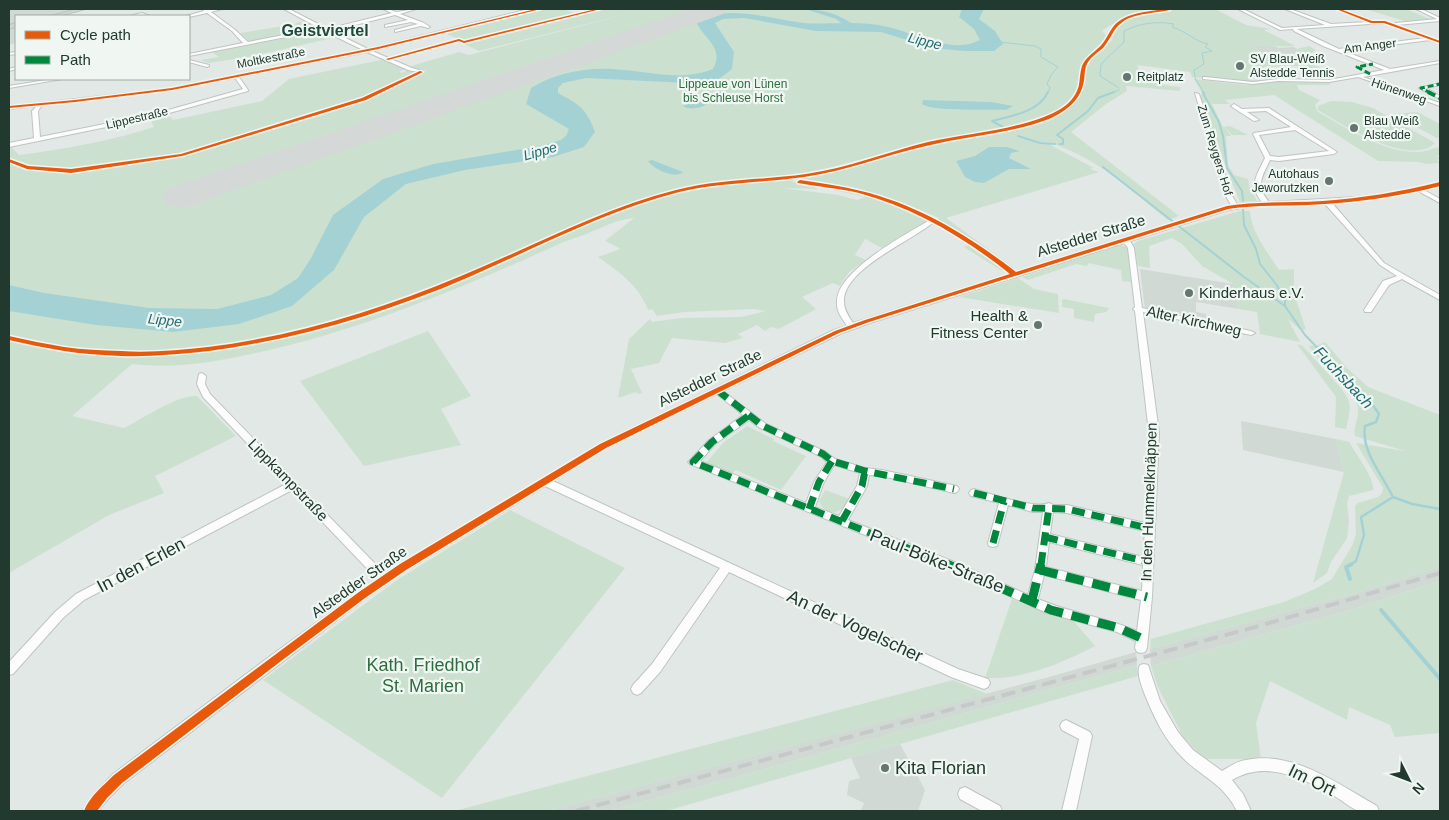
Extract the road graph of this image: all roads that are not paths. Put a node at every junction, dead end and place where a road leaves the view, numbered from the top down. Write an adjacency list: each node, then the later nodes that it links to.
1 (82, 9): 15 (main road)
2 (119, 9): 3 (street)
3 (127, 9)
4 (220, 9): 13 (street)
5 (286, 9): 26 (street)
6 (385, 9): 14 (street)
7 (414, 9): 14 (street)
8 (533, 9): 31 (street, Moltkestraße)
9 (1240, 9): 25 (street)
10 (1287, 9): 23 (street)
11 (1338, 9): 19 (street)
12 (1418, 9): 18 (street)
13 (206, 10): 16 (street); 30 (street)
14 (396, 13): 17 (street); 26 (street)
15 (58, 15)
16 (190, 15)
17 (412, 20): 20 (street); 22 (street)
18 (1440, 20): 21 (street)
19 (1372, 22): 21 (street); 23 (street)
20 (423, 24): 24 (street); 27 (street)
21 (1392, 25): 28 (street)
22 (386, 26)
23 (1332, 26): 25 (street)
24 (428, 27)
25 (1292, 28): 32 (street)
26 (326, 29): 30 (street); 31 (street)
27 (396, 31)
28 (1432, 39): 29 (street); 32 (street, Am Anger)
29 (1440, 42)
30 (247, 44): 33 (street)
31 (367, 50): 38 (street); 39 (street, Moltkestraße)
32 (1337, 50): 37 (street)
33 (190, 55)
34 (190, 61): 36 (street)
35 (1440, 62): 37 (street)
36 (207, 66)
37 (1389, 70): 40 (street)
38 (421, 72)
39 (236, 76): 47 (street, Moltkestraße); 54 (street, Lippestraße)
40 (1359, 76): 41 (street); 48 (street, Hünenweg)
41 (1205, 78)
42 (54, 80): 44 (street)
43 (1440, 84): 46 (street)
44 (9, 87)
45 (1197, 94): 62 (street, Zum Reygers Hof)
46 (1440, 98)
47 (41, 104): 50 (street, Moltkestraße); 54 (street)
48 (1439, 104)
49 (1234, 106): 51 (street)
50 (9, 107)
51 (1241, 111): 52 (street); 53 (street)
52 (1256, 120)
53 (1296, 128): 56 (street); 56 (street)
54 (37, 140): 55 (street, Lippestraße)
55 (9, 146)
56 (1268, 158): 61 (street)
57 (1440, 184): 58 (street, Alstedder Straße)
58 (1418, 189): 59 (street, Alstedder Straße); 60 (street)
59 (1326, 201): 61 (street, Alstedder Straße); 65 (street)
60 (1440, 201)
61 (1267, 204): 62 (street, Alstedder Straße)
62 (1235, 206): 64 (street, Alstedder Straße)
63 (932, 221): 69 (street)
64 (1125, 240): 67 (street, In den Hummelknäppen); 69 (street, Alstedder Straße)
65 (1402, 276): 66 (street); 68 (street)
66 (1440, 298)
67 (1138, 309): 70 (street, Alter Kirchweg); 84 (street, In den Hummelknäppen)
68 (1368, 310)
69 (851, 326): 72 (street, Alstedder Straße)
70 (1252, 333)
71 (202, 376): 77 (street, Lippkampstraße)
72 (717, 390): 73 (street); 76 (street, Alstedder Straße)
73 (748, 416): 74 (street); 82 (street, Paul-Böke-Straße)
74 (832, 461): 75 (street); 82 (street)
75 (865, 471): 78 (street); 83 (street)
76 (544, 480): 88 (street, An der Vogelscher); 90 (street, Alstedder Straße)
77 (293, 485): 90 (street, Lippkampstraße); 95 (street, In den Erlen)
78 (954, 488)
79 (974, 493): 80 (street)
80 (1004, 502): 81 (street); 86 (street)
81 (1049, 508): 84 (street); 85 (street)
82 (809, 509): 83 (street, Paul-Böke-Straße)
83 (842, 521): 92 (street, Paul-Böke-Straße)
84 (1148, 528): 87 (street, In den Hummelknäppen)
85 (1045, 537): 87 (street); 89 (street)
86 (993, 543)
87 (1148, 562): 91 (street, In den Hummelknäppen)
88 (728, 566): 96 (street, An der Vogelscher); 97 (street)
89 (1040, 570): 91 (street); 92 (street)
90 (384, 580): 101 (street, Alstedder Straße)
91 (1147, 597): 93 (street, In den Hummelknäppen)
92 (1032, 600): 93 (street, Paul-Böke-Straße)
93 (1140, 643)
94 (1144, 669): 99 (street)
95 (9, 670)
96 (984, 683)
97 (637, 689)
98 (1066, 726): 103 (street)
99 (1222, 778): 104 (street); 105 (street, Im Ort)
100 (964, 794): 102 (street)
101 (90, 811)
102 (995, 811)
103 (1069, 811)
104 (1244, 811)
105 (1372, 811)

